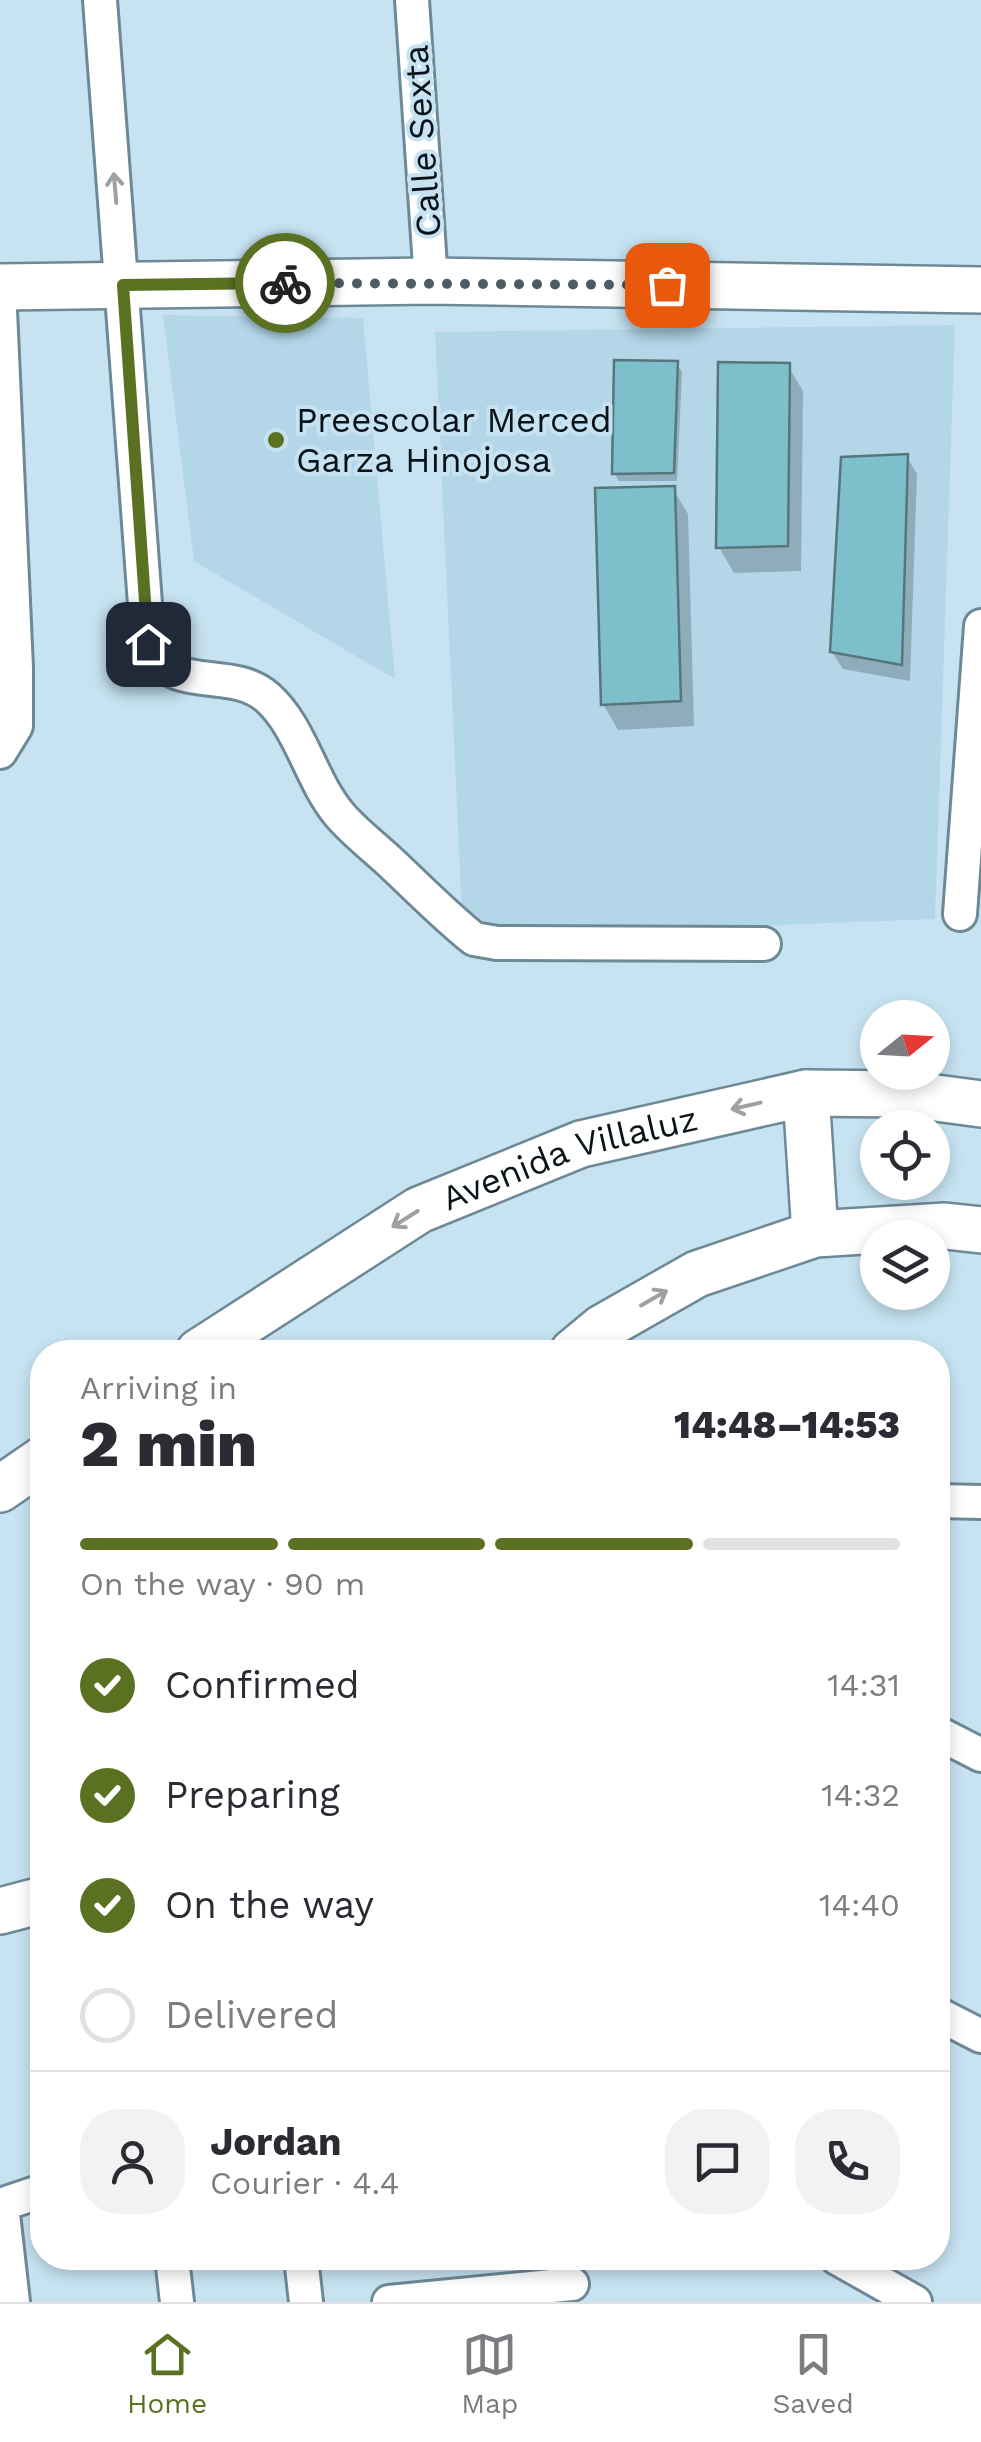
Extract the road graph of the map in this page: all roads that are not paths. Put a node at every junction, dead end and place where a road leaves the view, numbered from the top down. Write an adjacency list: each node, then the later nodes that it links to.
1 (100, 0): 4 (street, one-way to 1)
2 (412, 0): 3 (street, Calle Sexta)
3 (431, 282): 4 (street); 6 (street)
4 (123, 285): 5 (street); 13 (street)
5 (0, 287)
6 (981, 290)
7 (0, 310): 8 (street)
8 (5, 527): 10 (street)
9 (981, 626): 12 (street)
10 (8, 663): 11 (street)
11 (0, 752)
12 (960, 914)
13 (764, 944)
14 (806, 1093): 15 (street, Avenida Villaluz); 17 (street); 18 (street, Avenida Villaluz, one-way to 18)
15 (981, 1104)
16 (981, 1230): 17 (street)
17 (815, 1234): 19 (street, one-way to 17)
18 (218, 1340)
19 (588, 1340)
20 (30, 1468): 21 (street)
21 (0, 1489)
22 (950, 1502): 23 (street)
23 (981, 1502)
24 (950, 1738): 25 (street)
25 (981, 1755)
26 (30, 1903): 27 (street)
27 (0, 1911)
28 (950, 2020): 29 (street)
29 (981, 2036)
30 (30, 2195): 31 (street)
31 (1, 2205): 36 (street)
32 (173, 2270): 37 (street)
33 (302, 2270): 38 (street)
34 (858, 2270): 40 (street)
35 (571, 2281): 39 (street)
36 (13, 2302)
37 (176, 2302)
38 (306, 2302)
39 (389, 2302)
40 (915, 2302)

